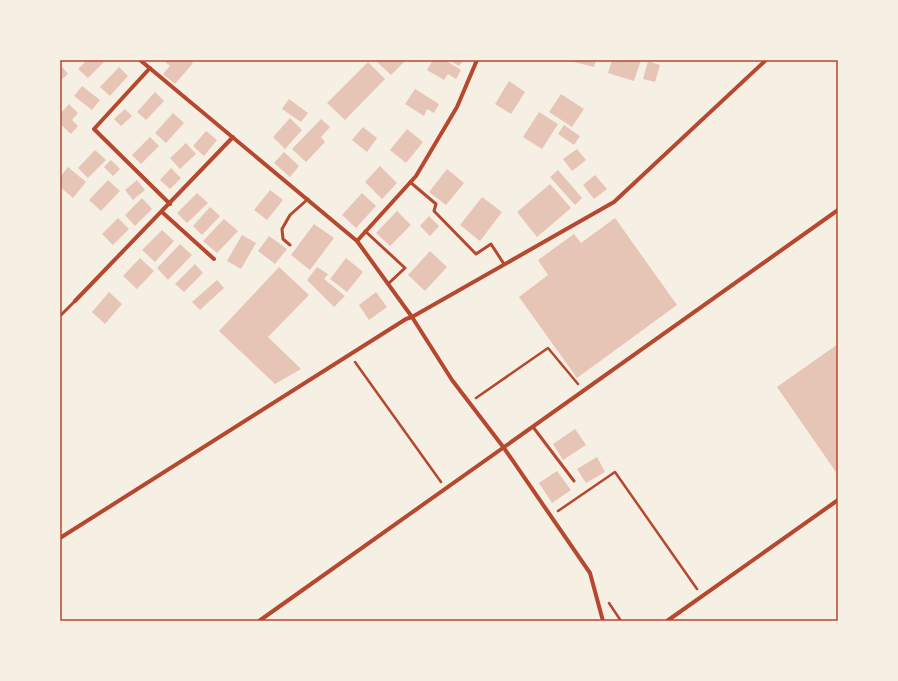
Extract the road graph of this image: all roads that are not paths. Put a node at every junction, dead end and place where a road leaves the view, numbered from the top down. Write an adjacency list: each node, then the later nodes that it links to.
1 (140, 60): 4 (street)
2 (477, 60): 6 (street)
3 (766, 60): 15 (street)
4 (150, 68): 5 (street); 8 (street)
5 (233, 137): 7 (street); 8 (street)
6 (410, 182): 11 (street); 15 (lane)
7 (308, 199): 12 (street); 13 (lane)
8 (170, 204): 10 (street)
9 (838, 210): 20 (street)
10 (162, 212): 14 (street); 17 (street)
11 (365, 231): 12 (street); 16 (lane)
12 (357, 240): 16 (street)
13 (290, 245)
14 (214, 259)
15 (504, 264): 19 (street)
16 (388, 284): 19 (street)
17 (75, 301): 18 (lane)
18 (60, 316)
19 (412, 317): 21 (street); 24 (street)
20 (533, 426): 21 (street); 22 (lane)
21 (504, 448): 25 (street); 26 (street)
22 (574, 481)
23 (838, 500): 27 (street)
24 (60, 538)
25 (259, 621)
26 (603, 621)
27 (667, 621)

